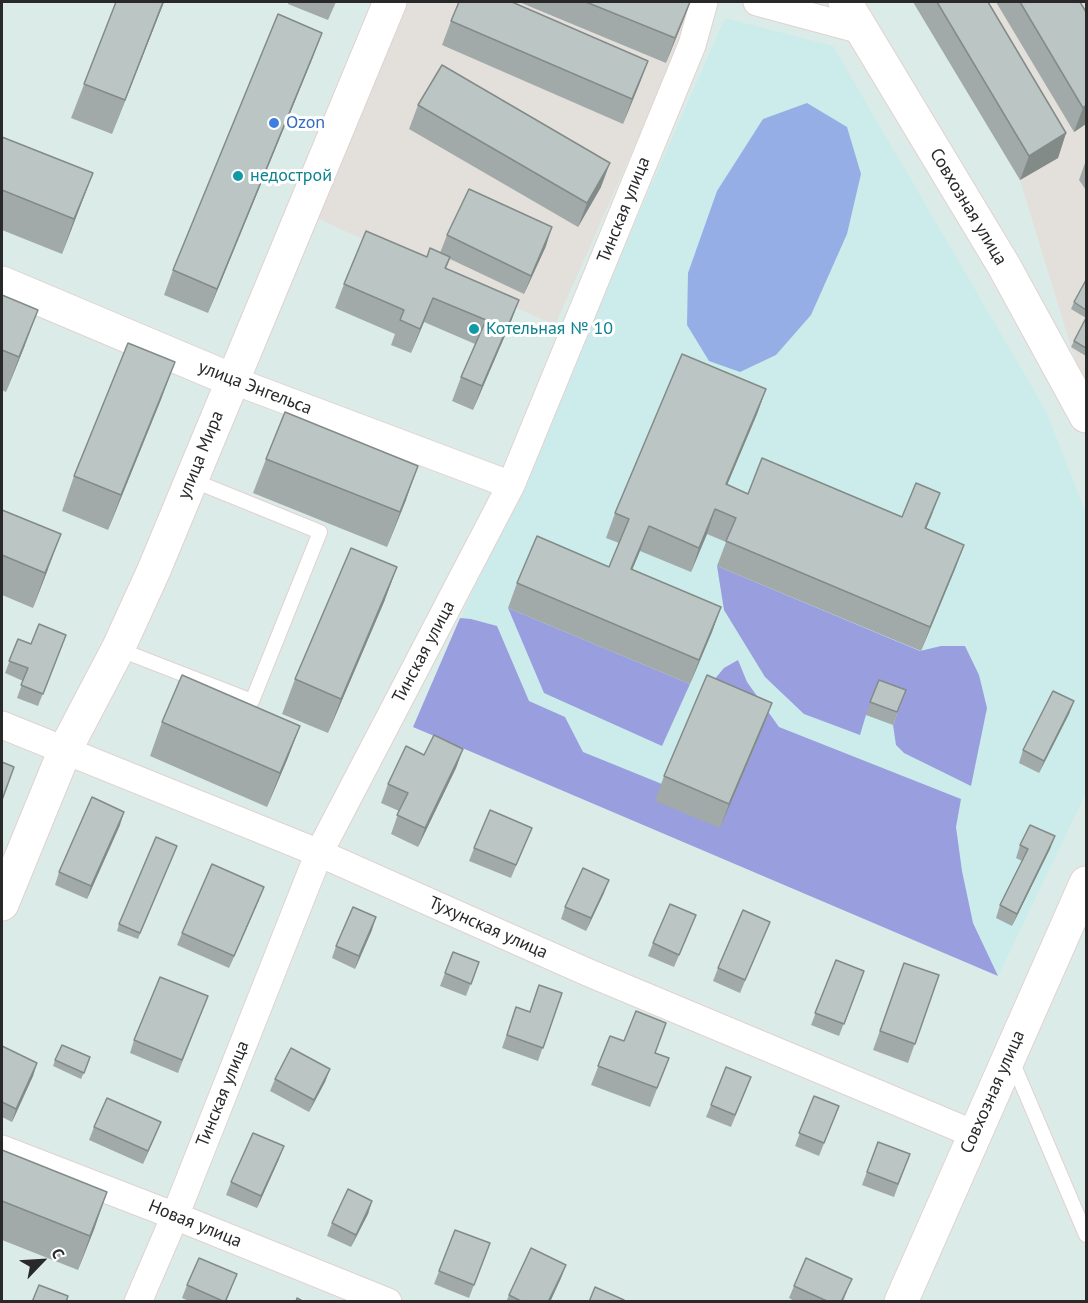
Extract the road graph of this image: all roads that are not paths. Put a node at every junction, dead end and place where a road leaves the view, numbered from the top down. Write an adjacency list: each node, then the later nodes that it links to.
1 (390, 2): 7 (main road, улица Мира)
2 (704, 2): 10 (street, Тинская улица)
3 (757, 2): 5 (street)
4 (845, 2): 5 (main road, Совхозная улица)
5 (861, 30): 8 (main road, Совхозная улица)
6 (2, 283): 7 (main road, улица Энгельса)
7 (232, 380): 9 (main road, улица Мира); 10 (street, улица Энгельса)
8 (1086, 416)
9 (192, 480): 11 (main road, улица Мира); 11 (lane)
10 (512, 485): 14 (street, Тинская улица)
11 (118, 649): 13 (main road, улица Мира)
12 (2, 725): 13 (street, Тухунская улица)
13 (65, 750): 14 (street, Тухунская улица); 16 (main road, улица Мира)
14 (319, 853): 18 (street, Тухунская улица); 20 (street, Тинская улица)
15 (1086, 883): 17 (main road, Совхозная улица)
16 (2, 904)
17 (1009, 1054): 18 (main road, Совхозная улица); 21 (lane)
18 (974, 1134): 24 (main road, Совхозная улица)
19 (2, 1149): 20 (street, Новая улица)
20 (175, 1215): 22 (street, Тинская улица); 23 (street, Новая улица)
21 (1086, 1235)
22 (138, 1302)
23 (388, 1302)
24 (901, 1302)

